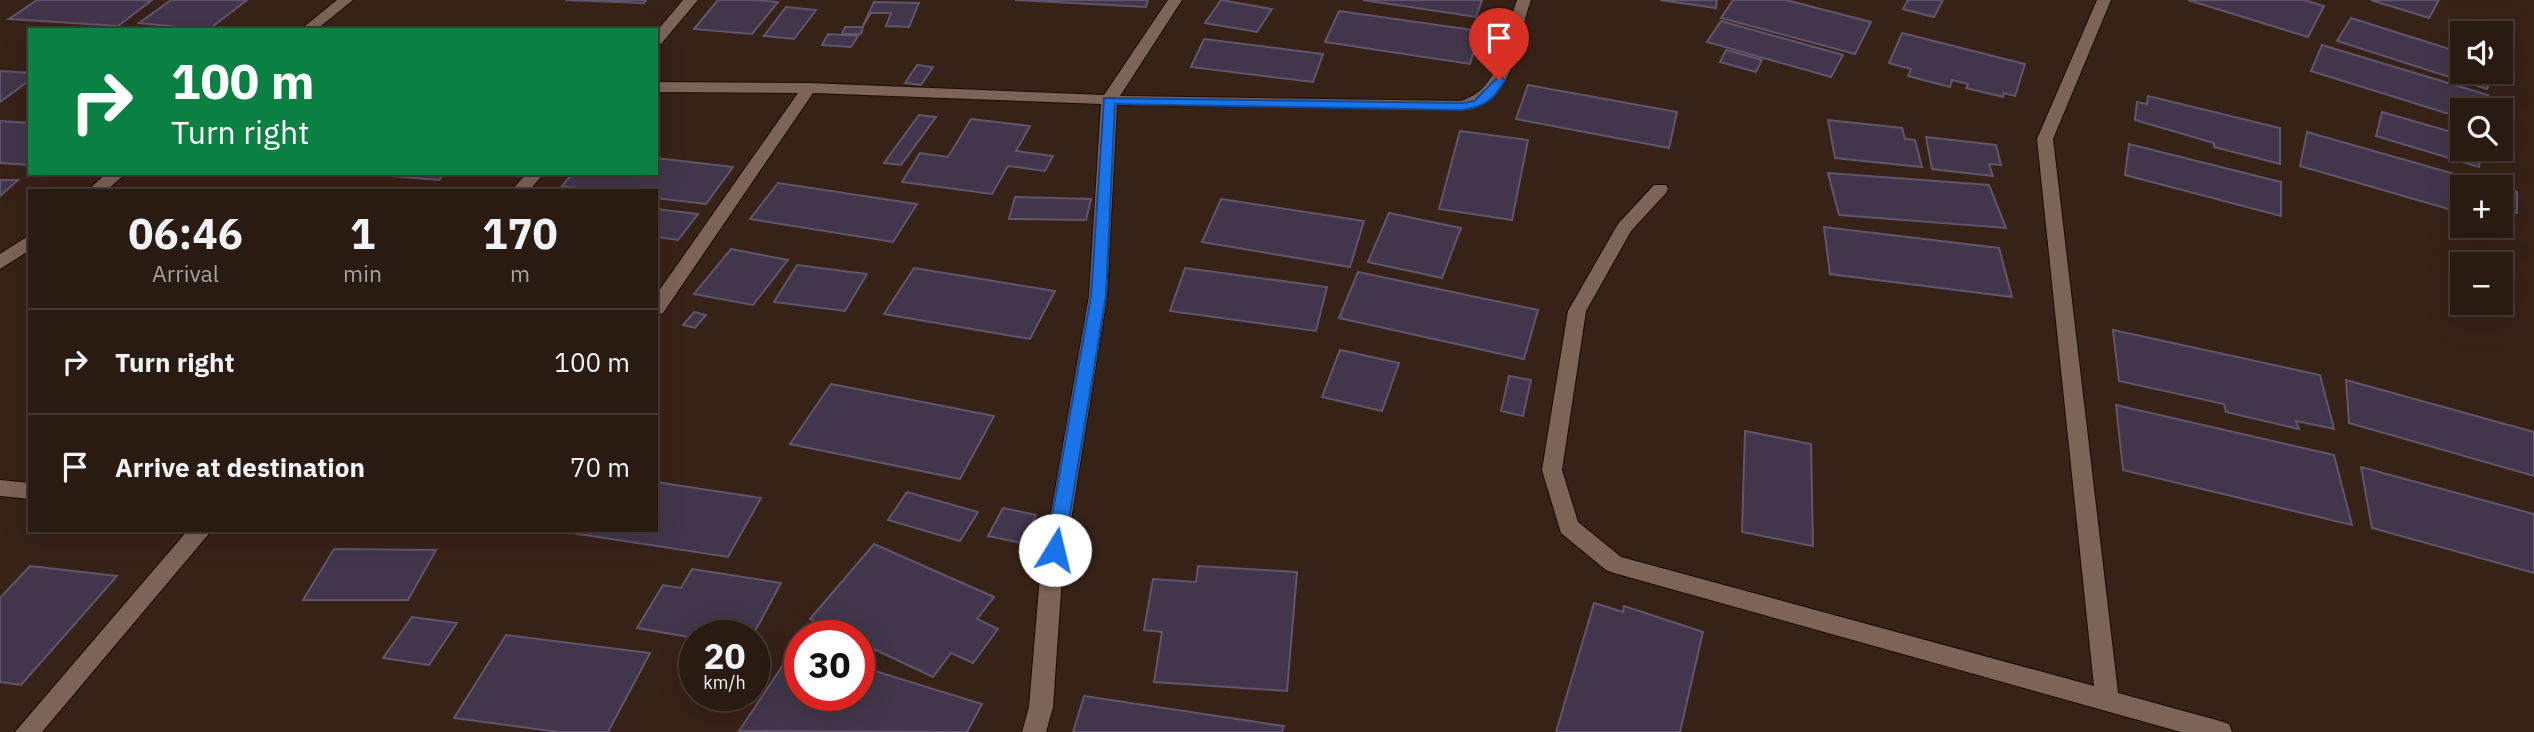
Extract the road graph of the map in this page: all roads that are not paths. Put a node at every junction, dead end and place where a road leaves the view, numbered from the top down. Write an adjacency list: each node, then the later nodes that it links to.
1 (346, 0): 6 (street)
2 (691, 0): 7 (street)
3 (1175, 0): 10 (street)
4 (1524, 0): 10 (street)
5 (2104, 0): 22 (street)
6 (310, 28)
7 (658, 39)
8 (658, 87): 9 (street)
9 (809, 88): 10 (street); 18 (street)
10 (1109, 100): 24 (street)
11 (115, 175): 13 (street)
12 (534, 175): 14 (street)
13 (98, 189)
14 (521, 189)
15 (1660, 189): 22 (street)
16 (28, 242): 17 (street)
17 (0, 263)
18 (658, 306)
19 (0, 488): 20 (street)
20 (28, 491)
21 (199, 532): 23 (street)
22 (2107, 700): 25 (street)
23 (27, 732)
24 (1034, 732)
25 (2220, 732)

